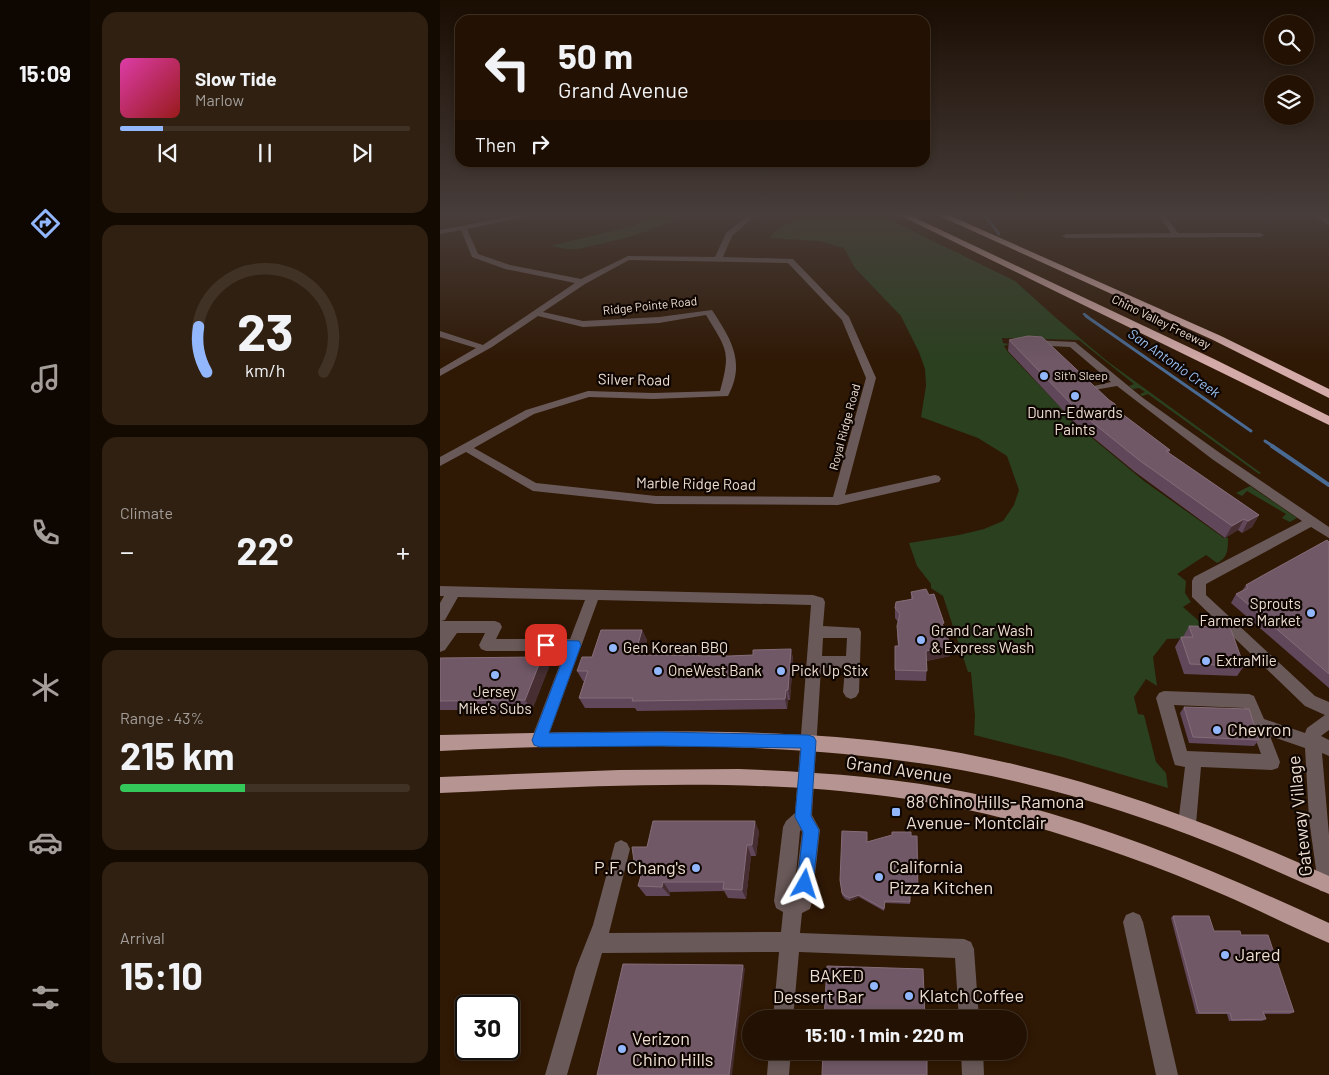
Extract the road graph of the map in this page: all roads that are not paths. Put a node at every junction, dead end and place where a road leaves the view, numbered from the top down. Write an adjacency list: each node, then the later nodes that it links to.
1 (498, 263): 6 (street)
2 (618, 263): 6 (street, Royal Ridge Road)
3 (792, 263): 20 (street, Royal Ridge Road)
4 (1005, 263): 16 (highway, Chino Valley Freeway)
5 (1050, 263): 15 (highway, Chino Valley Freeway)
6 (582, 282): 7 (street, Royal Ridge Road)
7 (536, 313): 10 (street, Royal Ridge Road); 14 (street, Ridge Pointe Road)
8 (440, 334): 10 (street)
9 (1026, 343): 12 (street)
10 (484, 348): 11 (street, Royal Ridge Road)
11 (440, 373)
12 (1118, 383): 13 (street); 21 (street)
13 (1098, 388)
14 (724, 394): 17 (street, Silver Road)
15 (1329, 394)
16 (1329, 421)
17 (466, 448): 18 (street, Silver Road); 20 (street, Marble Ridge Road)
18 (440, 462)
19 (935, 479): 20 (street, Marble Ridge Road)
20 (838, 501)
21 (1312, 521): 22 (street); 33 (street)
22 (1329, 533)
23 (447, 591): 24 (street); 25 (street)
24 (594, 594): 27 (street); 28 (street)
25 (440, 616)
26 (446, 627): 28 (street); 29 (street)
27 (816, 632): 30 (street); 31 (street)
28 (574, 645): 36 (street)
29 (440, 646)
30 (814, 662): 31 (street); 37 (street)
31 (852, 662): 32 (street)
32 (851, 692)
33 (1329, 710)
34 (1329, 723): 39 (street, Gateway Village)
35 (1257, 724): 39 (street); 40 (street); 40 (street)
36 (540, 740): 37 (main road, Grand Avenue); 38 (main road, Grand Avenue)
37 (808, 741): 41 (street); 43 (main road, Grand Avenue)
38 (440, 743)
39 (1321, 745): 45 (street, Gateway Village)
40 (1194, 760): 43 (street)
41 (806, 780): 42 (main road, Grand Avenue); 47 (main road, Grand Avenue); 48 (street)
42 (440, 785)
43 (1187, 824): 45 (main road, Grand Avenue)
44 (621, 849): 49 (street)
45 (1328, 888)
46 (1133, 922): 57 (street)
47 (1329, 933)
48 (790, 942): 49 (street); 50 (street); 51 (street)
49 (596, 943): 54 (street)
50 (784, 1010)
51 (968, 1010)
52 (779, 1060): 55 (street)
53 (972, 1060): 56 (street)
54 (556, 1075)
55 (778, 1075)
56 (973, 1075)
57 (1167, 1075)

